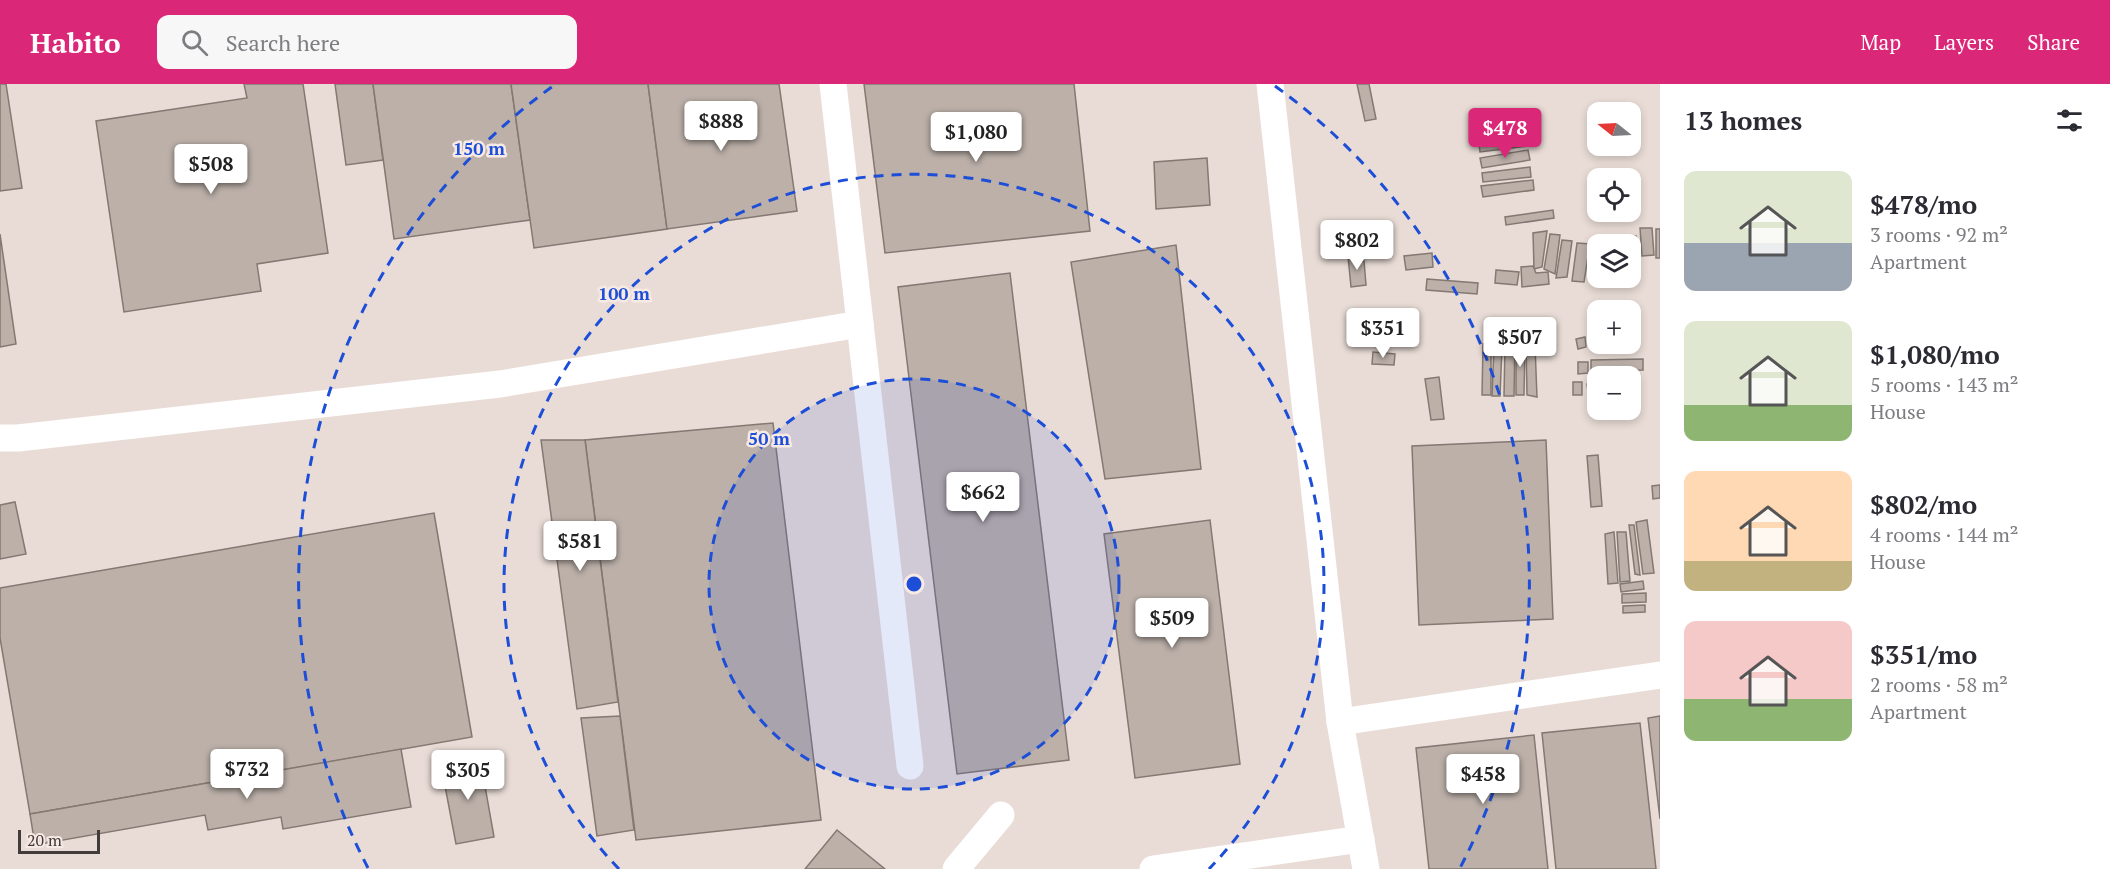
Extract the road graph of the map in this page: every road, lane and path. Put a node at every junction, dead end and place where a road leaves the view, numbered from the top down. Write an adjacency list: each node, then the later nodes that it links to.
1 (832, 84): 3 (lane)
2 (1270, 84): 6 (lane)
3 (860, 324): 4 (lane); 7 (lane)
4 (6, 440)
5 (1660, 675): 6 (lane)
6 (1340, 722): 9 (lane)
7 (910, 765)
8 (1001, 815): 10 (lane)
9 (1361, 839): 11 (lane); 12 (lane)
10 (956, 869)
11 (1153, 869)
12 (1366, 869)

